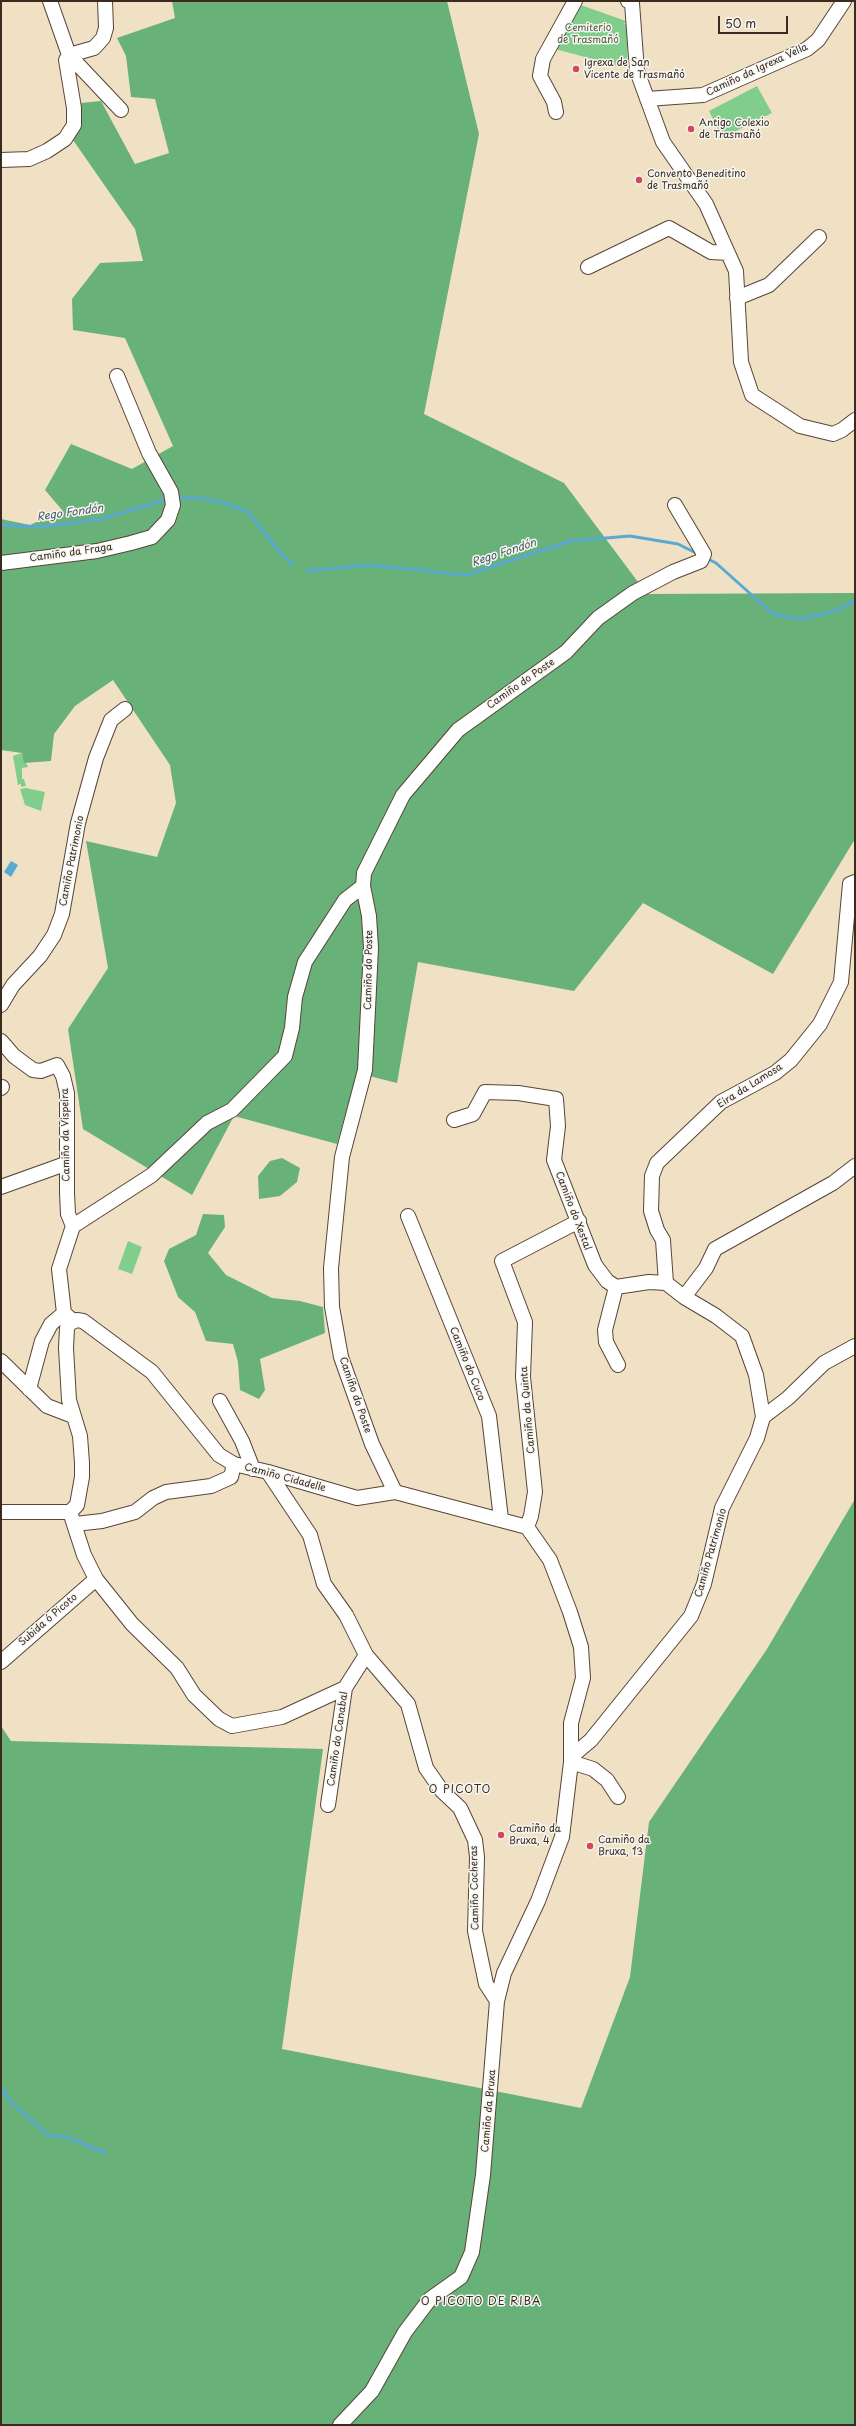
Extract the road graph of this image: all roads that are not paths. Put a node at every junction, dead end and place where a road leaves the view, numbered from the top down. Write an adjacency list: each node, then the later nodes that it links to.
1 (50, 1): 6 (street)
2 (105, 1): 6 (street)
3 (575, 1): 9 (street)
4 (628, 1): 7 (street)
5 (844, 1): 7 (street, Camiño da Igrexa Vella)
6 (69, 55): 8 (street); 10 (street)
7 (648, 99): 12 (street)
8 (121, 110)
9 (556, 112)
10 (1, 160)
11 (819, 237): 14 (street)
12 (728, 253): 13 (street); 14 (street)
13 (588, 267)
14 (738, 298): 16 (street)
15 (117, 376): 18 (street, Camiño da Fraga)
16 (855, 420)
17 (675, 505): 21 (street, Camiño do Poste)
18 (1, 563)
19 (125, 709): 22 (street, Camiño Patrimonio)
20 (855, 882): 31 (street, Eira da Lamosa)
21 (363, 886): 30 (street); 45 (street, Camiño do Poste)
22 (1, 1005)
23 (1, 1041): 25 (street, Camiño da Vispeira)
24 (454, 1120): 29 (street, Camiño do Xestal)
25 (65, 1164): 27 (street); 30 (street, Camiño da Vispeira)
26 (855, 1166): 33 (street)
27 (1, 1187)
28 (408, 1216): 48 (street, Camiño do Cuco)
29 (579, 1221): 32 (street, Camiño do Xestal); 49 (street, Camiño da Quinta)
30 (73, 1226): 34 (street)
31 (666, 1283): 32 (street); 33 (street)
32 (616, 1287): 37 (street)
33 (684, 1297): 41 (street, Camiño Patrimonio)
34 (69, 1317): 38 (street); 40 (street); 42 (street, Camiño Cidadelle)
35 (853, 1346): 41 (street)
36 (1, 1361): 38 (street)
37 (618, 1365)
38 (29, 1389): 40 (street)
39 (220, 1401): 43 (street)
40 (73, 1416): 47 (street)
41 (763, 1417): 54 (street, Camiño Patrimonio)
42 (234, 1464): 43 (street, Camiño Cidadelle); 47 (street)
43 (253, 1469): 44 (street, Camiño Cidadelle)
44 (268, 1472): 45 (street, Camiño Cidadelle); 51 (street, Camiño Cocheras)
45 (396, 1492): 48 (street, Camiño Cidadelle)
46 (1, 1512): 47 (street)
47 (73, 1518): 50 (street)
48 (501, 1519): 49 (street, Camiño Cidadelle)
49 (526, 1527): 54 (street)
50 (96, 1579): 52 (street, Subida ó Picoto); 53 (street)
51 (366, 1655): 53 (street, Camiño do Canabal); 57 (street, Camiño Cocheras)
52 (1, 1662)
53 (345, 1688): 56 (street, Camiño do Canabal)
54 (571, 1760): 55 (street); 57 (street, Camiño da Bruxa)
55 (618, 1797)
56 (328, 1805)
57 (497, 2001): 58 (street, Camiño da Bruxa)
58 (355, 2419): 59 (street, Camiño da Bruxa)
59 (340, 2425)

